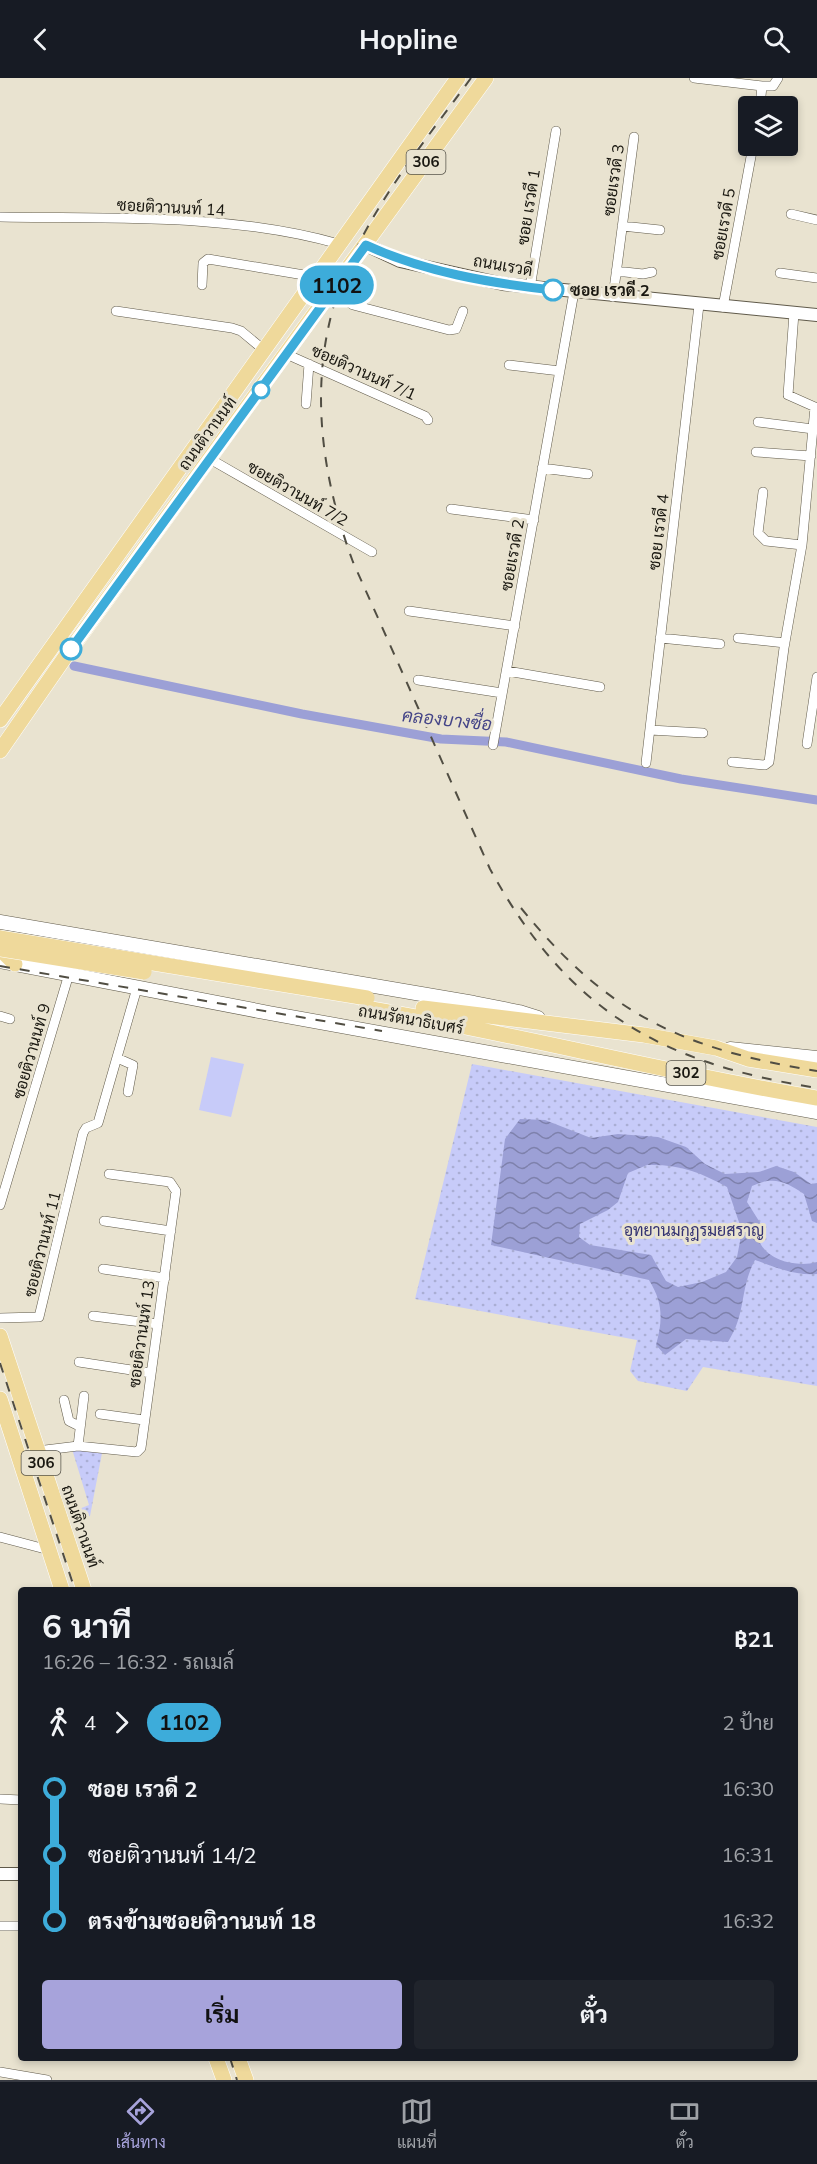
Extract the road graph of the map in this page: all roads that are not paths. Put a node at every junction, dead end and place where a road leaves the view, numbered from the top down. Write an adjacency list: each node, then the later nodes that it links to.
1 (458, 78): 10 (main road, ถนนติวานนท์ / 306)
2 (486, 78): 16 (main road, ถนนติวานนท์ / 306)
3 (694, 78): 5 (street)
4 (778, 78): 5 (street)
5 (762, 86): 6 (street)
6 (761, 96)
7 (556, 131): 24 (street, ซอย เรวดี 1)
8 (634, 137): 14 (street, ซอยเรวดี 3)
9 (751, 156): 29 (street, ซอยเรวดี 5)
10 (363, 212): 16 (main road); 17 (main road, ถนนติวานนท์ / 306)
11 (791, 214): 13 (street)
12 (0, 217): 17 (street, ซอยติวานนท์ 14)
13 (817, 220)
14 (622, 226): 15 (street, ซอยเรวดี 3); 18 (street, ซอยเรวดี 3)
15 (660, 231)
16 (371, 239): 24 (street, ถนนเรวดี); 25 (main road, ถนนติวานนท์ / 306)
17 (339, 244): 21 (main road, ถนนติวานนท์ / 306)
18 (616, 271): 19 (street); 27 (street, ซอยเรวดี 3)
19 (652, 272)
20 (780, 273): 22 (street)
21 (316, 277): 23 (street); 34 (main road, ถนนติวานนท์ / 306)
22 (817, 278)
23 (202, 285)
24 (530, 288): 26 (street, ถนนเรวดี)
25 (333, 291): 31 (street); 35 (main road, ถนนติวานนท์ / 306)
26 (574, 292): 27 (street, ถนนเรวดี); 38 (street, ซอยเรวดี 2)
27 (613, 297): 28 (street, ถนนเรวดี)
28 (699, 305): 29 (street, ถนนเรวดี); 55 (street, ซอย เรวดี 4)
29 (723, 307): 32 (street, ถนนเรวดี)
30 (116, 311): 34 (street)
31 (463, 311)
32 (794, 313): 33 (street, ถนนเรวดี); 42 (street)
33 (817, 315)
34 (264, 350): 64 (main road, ถนนติวานนท์ / 306)
35 (286, 354): 36 (street, ซอยติวานนท์ 7/1); 45 (main road, ถนนติวานนท์ / 306)
36 (309, 364): 39 (street); 40 (street, ซอยติวานนท์ 7/1)
37 (509, 365): 38 (street)
38 (560, 371): 46 (street, ซอยเรวดี 2)
39 (306, 404)
40 (428, 420)
41 (758, 422): 42 (street)
42 (813, 429): 44 (street)
43 (756, 452): 44 (street)
44 (811, 456): 51 (street)
45 (210, 459): 52 (street, ซอยติวานนท์ 7/2); 69 (main road, ถนนติวานนท์ / 306)
46 (542, 468): 47 (street); 50 (street, ซอยเรวดี 2)
47 (588, 474)
48 (763, 492): 51 (street)
49 (451, 509): 50 (street)
50 (534, 520): 54 (street, ซอยเรวดี 2)
51 (802, 545): 57 (street)
52 (372, 552)
53 (409, 611): 54 (street)
54 (514, 626): 59 (street, ซอยเรวดี 2)
55 (660, 638): 58 (street); 65 (street, ซอย เรวดี 4)
56 (738, 638): 57 (street)
57 (785, 643): 70 (street)
58 (720, 644)
59 (507, 671): 62 (street); 63 (street, ซอยเรวดี 2)
60 (817, 677): 67 (street)
61 (418, 680): 63 (street)
62 (600, 687)
63 (502, 693): 68 (street, ซอยเรวดี 2)
64 (2, 714)
65 (650, 730): 66 (street); 71 (street, ซอย เรวดี 4)
66 (703, 733)
67 (807, 744)
68 (493, 745)
69 (0, 751)
70 (732, 762)
71 (646, 763)
72 (0, 922): 73 (main road, ถนนรัตนาธิเบศร์ / 302)
73 (75, 934): 77 (main road); 82 (main road, ถนนรัตนาธิเบศร์ / 302)
74 (0, 938): 79 (main road, ถนนรัตนาธิเบศร์, bridge)
75 (0, 949): 76 (main road); 79 (main road, ถนนรัตนาธิเบศร์, bridge)
76 (7, 963): 77 (main road, ถนนรัตนาธิเบศร์)
77 (68, 974): 78 (main road, ถนนรัตนาธิเบศร์); 91 (street, ซอยติวานนท์ 9)
78 (137, 988): 84 (street); 89 (main road, ถนนรัตนาธิเบศร์)
79 (366, 1003): 82 (main road, ถนนรัตนาธิเบศร์); 88 (main road, ถนนรัตนาธิเบศร์ / 302)
80 (0, 1016): 81 (street)
81 (10, 1019)
82 (546, 1021): 83 (main road, ถนนรัตนาธิเบศร์ / 302)
83 (716, 1048): 85 (main road, ถนนรัตนาธิเบศร์ / 302); 86 (main road, ถนนรัตนาธิเบศร์ / 302)
84 (117, 1058): 87 (street); 97 (street, ซอยติวานนท์ 11)
85 (817, 1058)
86 (817, 1070)
87 (128, 1092)
88 (817, 1098)
89 (817, 1112)
90 (109, 1174): 93 (street, ซอยติวานนท์ 13)
91 (0, 1205)
92 (104, 1221): 93 (street)
93 (171, 1231): 95 (street, ซอยติวานนท์ 13)
94 (103, 1269): 95 (street)
95 (165, 1278): 98 (street, ซอยติวานนท์ 13)
96 (93, 1316): 98 (street)
97 (0, 1318)
98 (158, 1324): 101 (street, ซอยติวานนท์ 13)
99 (0, 1336): 109 (main road, ถนนติวานนท์ / 306)
100 (79, 1362): 101 (street)
101 (151, 1373): 106 (street, ซอยติวานนท์ 13)
102 (84, 1396): 107 (street)
103 (0, 1400): 111 (main road, 306)
104 (64, 1400): 107 (street)
105 (100, 1414): 106 (street)
106 (144, 1420): 108 (street, ซอยติวานนท์ 13)
107 (79, 1426): 108 (street)
108 (78, 1446): 109 (street, ซอยติวานนท์ 13)
109 (37, 1451): 113 (main road, ถนนติวานนท์ / 306)
110 (0, 1537): 111 (street)
111 (49, 1550): 112 (main road, 306)
112 (61, 1587)
113 (83, 1587)
114 (0, 1799): 115 (street)
115 (18, 1800)
116 (0, 1874): 117 (street)
117 (18, 1874)
118 (0, 1926): 119 (street)
119 (18, 1926)
120 (217, 2061): 124 (main road)
121 (239, 2061): 125 (main road)
122 (0, 2072): 123 (street)
123 (47, 2080)
124 (224, 2080)
125 (246, 2080)

